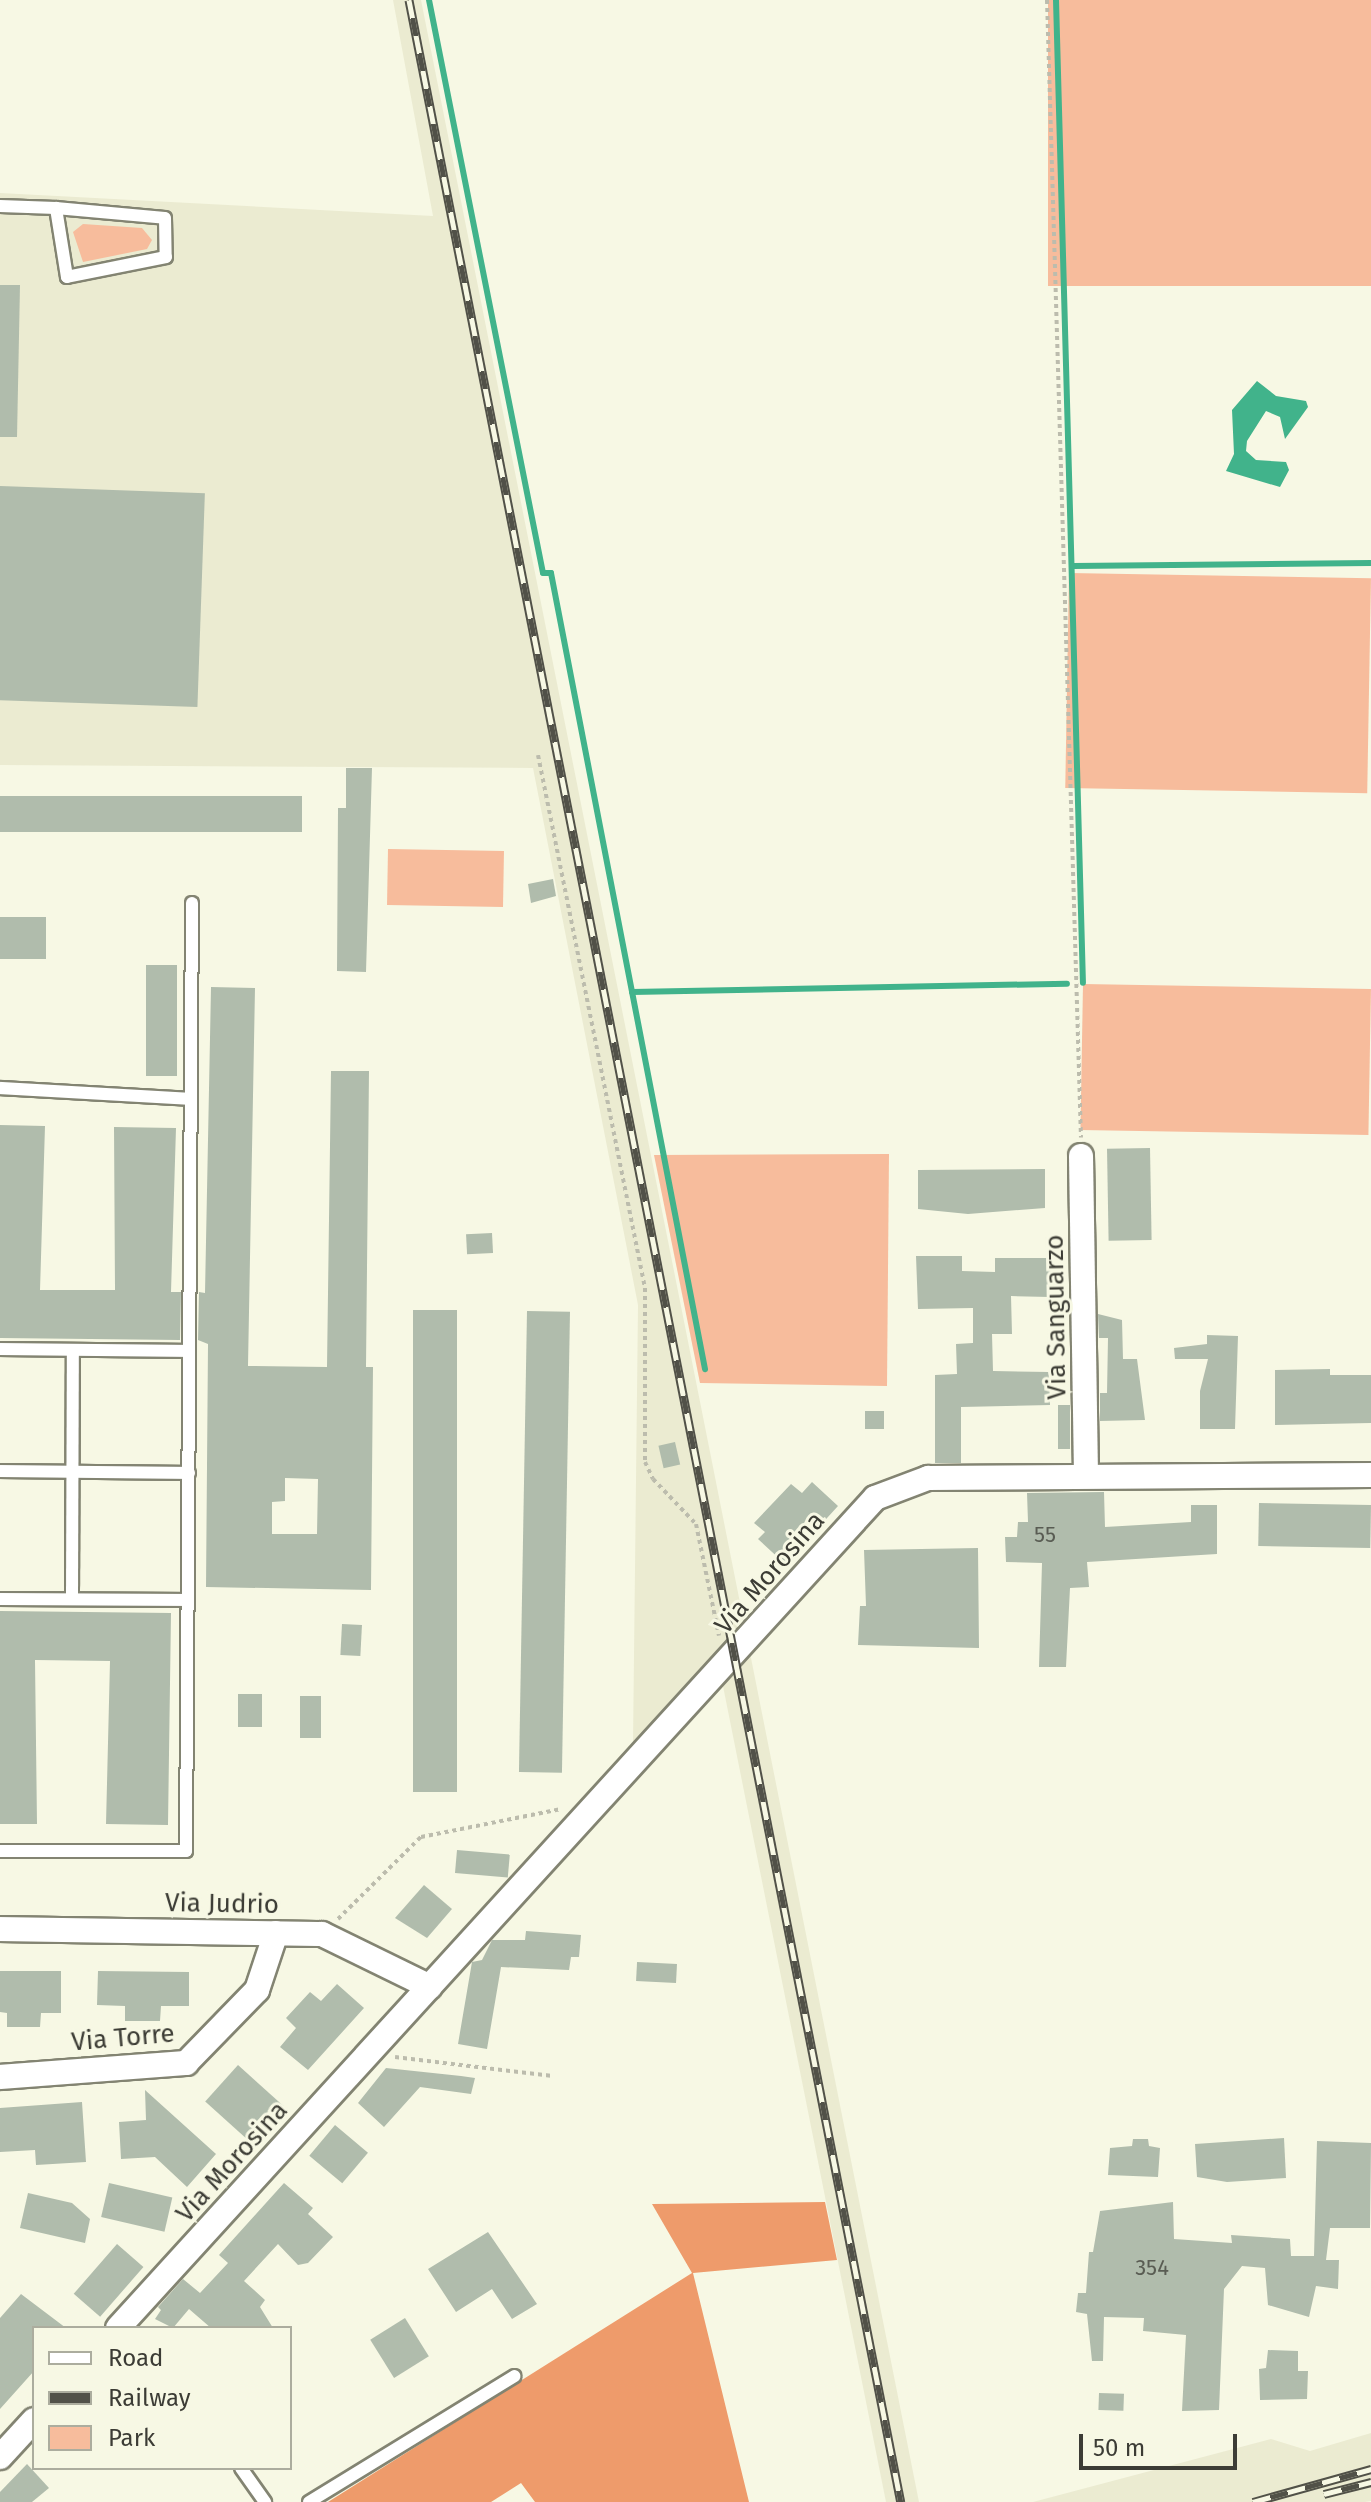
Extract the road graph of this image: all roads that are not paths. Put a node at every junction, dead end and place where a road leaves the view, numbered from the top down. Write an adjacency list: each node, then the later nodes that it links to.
1 (0, 206): 2 (lane)
2 (56, 208): 2 (lane)
3 (192, 903): 5 (lane)
4 (0, 1088): 5 (lane)
5 (191, 1099): 9 (lane)
6 (1081, 1156): 14 (street, Via Sanguarzo)
7 (0, 1349): 8 (lane)
8 (73, 1350): 9 (lane); 11 (lane)
9 (189, 1351): 12 (lane)
10 (0, 1471): 11 (lane)
11 (73, 1472): 12 (lane); 16 (lane)
12 (189, 1473): 17 (lane)
13 (1371, 1475): 14 (street, Via Morosina)
14 (1086, 1476): 21 (street, Via Morosina)
15 (0, 1599): 16 (lane)
16 (72, 1599): 17 (lane)
17 (188, 1600): 18 (lane)
18 (0, 1851)
19 (0, 1929): 20 (street, Via Judrio)
20 (276, 1933): 21 (street, Via Judrio); 22 (street, Via Torre)
21 (430, 1987): 23 (street, Via Morosina)
22 (0, 2077)
23 (143, 2318): 24 (street, Via Morosina)
24 (123, 2326)
25 (515, 2376): 30 (lane)
26 (32, 2422): 27 (street)
27 (0, 2457)
28 (242, 2470): 29 (lane)
29 (265, 2502)
30 (309, 2502)

